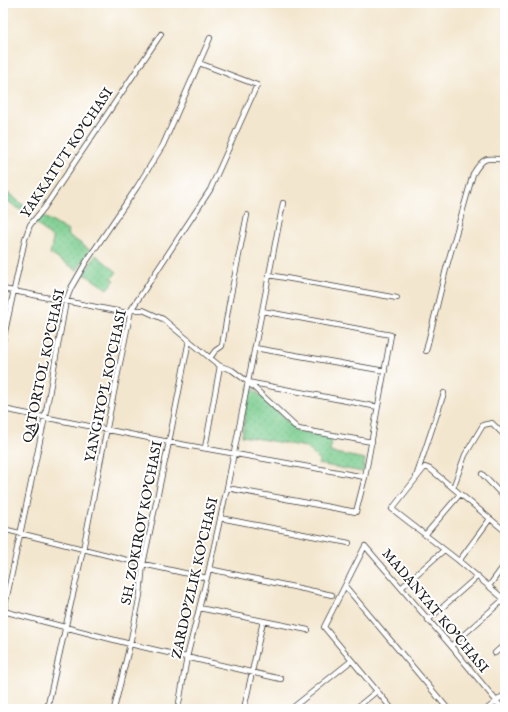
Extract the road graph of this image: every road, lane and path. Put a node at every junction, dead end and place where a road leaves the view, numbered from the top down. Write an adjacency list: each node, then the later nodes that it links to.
1 (161, 34): 9 (street, YAKKATUT KO'CHASI)
2 (210, 38): 3 (street, QATORTOL KO'CHASI)
3 (199, 63): 11 (street, QATORTOL KO'CHASI); 12 (street, YANGIYO'L KO'CHASI)
4 (505, 160): 17 (street)
5 (283, 203): 7 (street, ZARDO'ZLIK KO'CHASI)
6 (247, 215): 18 (street)
7 (269, 275): 10 (street); 13 (street, ZARDO'ZLIK KO'CHASI)
8 (3, 289): 9 (street)
9 (13, 290): 11 (street); 15 (street, YAKKATUT KO'CHASI)
10 (397, 298)
11 (66, 301): 12 (street); 25 (street, QATORTOL KO'CHASI)
12 (131, 310): 14 (street); 26 (street, YANGIYO'L KO'CHASI)
13 (262, 311): 16 (street, ZARDO'ZLIK KO'CHASI); 20 (street)
14 (189, 340): 18 (street); 28 (street, SH. ZOKIROV KO'CHASI)
15 (3, 341)
16 (255, 348): 20 (street); 21 (street, ZARDO'ZLIK KO'CHASI)
17 (426, 352)
18 (210, 358): 19 (street)
19 (220, 366): 21 (street); 30 (street)
20 (385, 371): 23 (street)
21 (248, 382): 23 (street); 29 (street); 31 (street, ZARDO'ZLIK KO'CHASI)
22 (444, 393): 34 (street)
23 (378, 407): 29 (street)
24 (3, 409): 25 (street)
25 (44, 417): 26 (street); 45 (street, QATORTOL KO'CHASI)
26 (107, 429): 28 (street); 48 (street, YANGIYO'L KO'CHASI)
27 (505, 436): 36 (street)
28 (169, 442): 30 (street); 51 (street, SH. ZOKIROV KO'CHASI)
29 (372, 442): 33 (street)
30 (205, 448): 31 (street)
31 (234, 453): 33 (street); 35 (street, ZARDO'ZLIK KO'CHASI)
32 (482, 474): 38 (street)
33 (365, 477): 35 (street)
34 (414, 480): 36 (street); 46 (street)
35 (227, 488): 39 (street, ZARDO'ZLIK KO'CHASI)
36 (453, 488): 37 (street)
37 (460, 494): 40 (street); 46 (street)
38 (505, 498)
39 (220, 518): 47 (street); 53 (street, ZARDO'ZLIK KO'CHASI)
40 (490, 519): 42 (street); 50 (street)
41 (505, 522): 42 (street)
42 (500, 527): 44 (street)
43 (3, 529): 45 (street)
44 (505, 531)
45 (20, 533): 48 (street); 62 (street, QATORTOL KO'CHASI)
46 (425, 535): 49 (street)
47 (349, 543)
48 (83, 550): 51 (street); 65 (street, YANGIYO'L KO'CHASI)
49 (444, 550): 50 (street); 58 (street)
50 (459, 561): 54 (street)
51 (143, 564): 55 (street); 67 (street, SH. ZOKIROV KO'CHASI)
52 (505, 564): 57 (street)
53 (209, 569): 55 (street, ZARDO'ZLIK KO'CHASI); 59 (street)
54 (478, 576): 57 (street); 63 (street)
55 (207, 578): 61 (street, ZARDO'ZLIK KO'CHASI)
56 (345, 586): 58 (street, MADANYAT KO'CHASI); 72 (street); 85 (street)
57 (489, 586): 60 (street)
58 (401, 588): 63 (street, MADANYAT KO'CHASI)
59 (332, 595)
60 (504, 599): 69 (street)
61 (199, 608): 64 (street); 71 (street, ZARDO'ZLIK KO'CHASI)
62 (3, 612): 65 (street)
63 (428, 620): 69 (street, MADANYAT KO'CHASI)
64 (263, 621): 66 (street); 73 (street)
65 (66, 627): 67 (street); 78 (street, YANGIYO'L KO'CHASI)
66 (308, 630)
67 (130, 644): 71 (street); 79 (street, SH. ZOKIROV KO'CHASI)
68 (505, 644): 70 (street)
69 (451, 646): 77 (street, MADANYAT KO'CHASI)
70 (495, 653)
71 (187, 657): 73 (street); 80 (street, ZARDO'ZLIK KO'CHASI)
72 (351, 661): 75 (street); 82 (street)
73 (252, 672): 74 (street); 81 (street)
74 (281, 679)
75 (377, 691): 83 (street); 84 (street)
76 (505, 694): 77 (street)
77 (497, 701): 86 (street); 87 (street, MADANYAT KO'CHASI)
78 (47, 709)
79 (114, 709)
80 (178, 709)
81 (244, 709)
82 (291, 709)
83 (355, 709)
84 (392, 709)
85 (448, 709)
86 (487, 709)
87 (503, 709)

